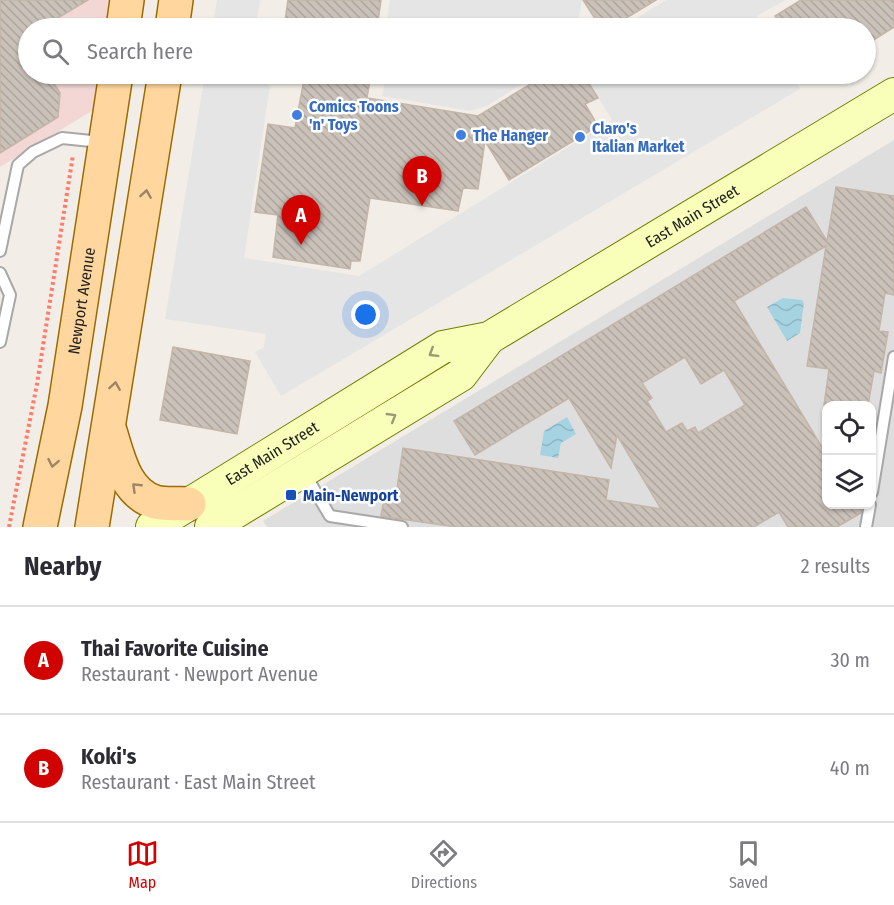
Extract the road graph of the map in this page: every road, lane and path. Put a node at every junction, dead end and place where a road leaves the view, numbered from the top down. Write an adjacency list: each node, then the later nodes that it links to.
1 (128, 0): 3 (main road)
2 (176, 0): 4 (main road)
3 (125, 18)
4 (173, 18)
5 (112, 84): 8 (main road, Newport Avenue)
6 (163, 84): 12 (main road, one-way to 6)
7 (892, 98): 13 (main road, East Main Street)
8 (90, 141): 9 (lane); 10 (main road, Newport Avenue); 21 (path)
9 (0, 251)
10 (86, 267): 12 (main road); 22 (main road, Newport Avenue, one-way to 22)
11 (0, 273): 14 (lane)
12 (133, 274): 16 (main road, one-way to 12)
13 (489, 338): 18 (main road, East Main Street, one-way to 13); 19 (main road, East Main Street, one-way to 19)
14 (0, 342)
15 (894, 357): 17 (lane)
16 (108, 426): 19 (main road, one-way to 16); 23 (main road)
17 (876, 467)
18 (303, 471): 25 (main road, East Main Street); 26 (lane)
19 (189, 504): 24 (main road, East Main Street)
20 (869, 509): 27 (lane)
21 (9, 527)
22 (40, 527)
23 (92, 527)
24 (152, 527)
25 (211, 527)
26 (402, 527)
27 (866, 527)

